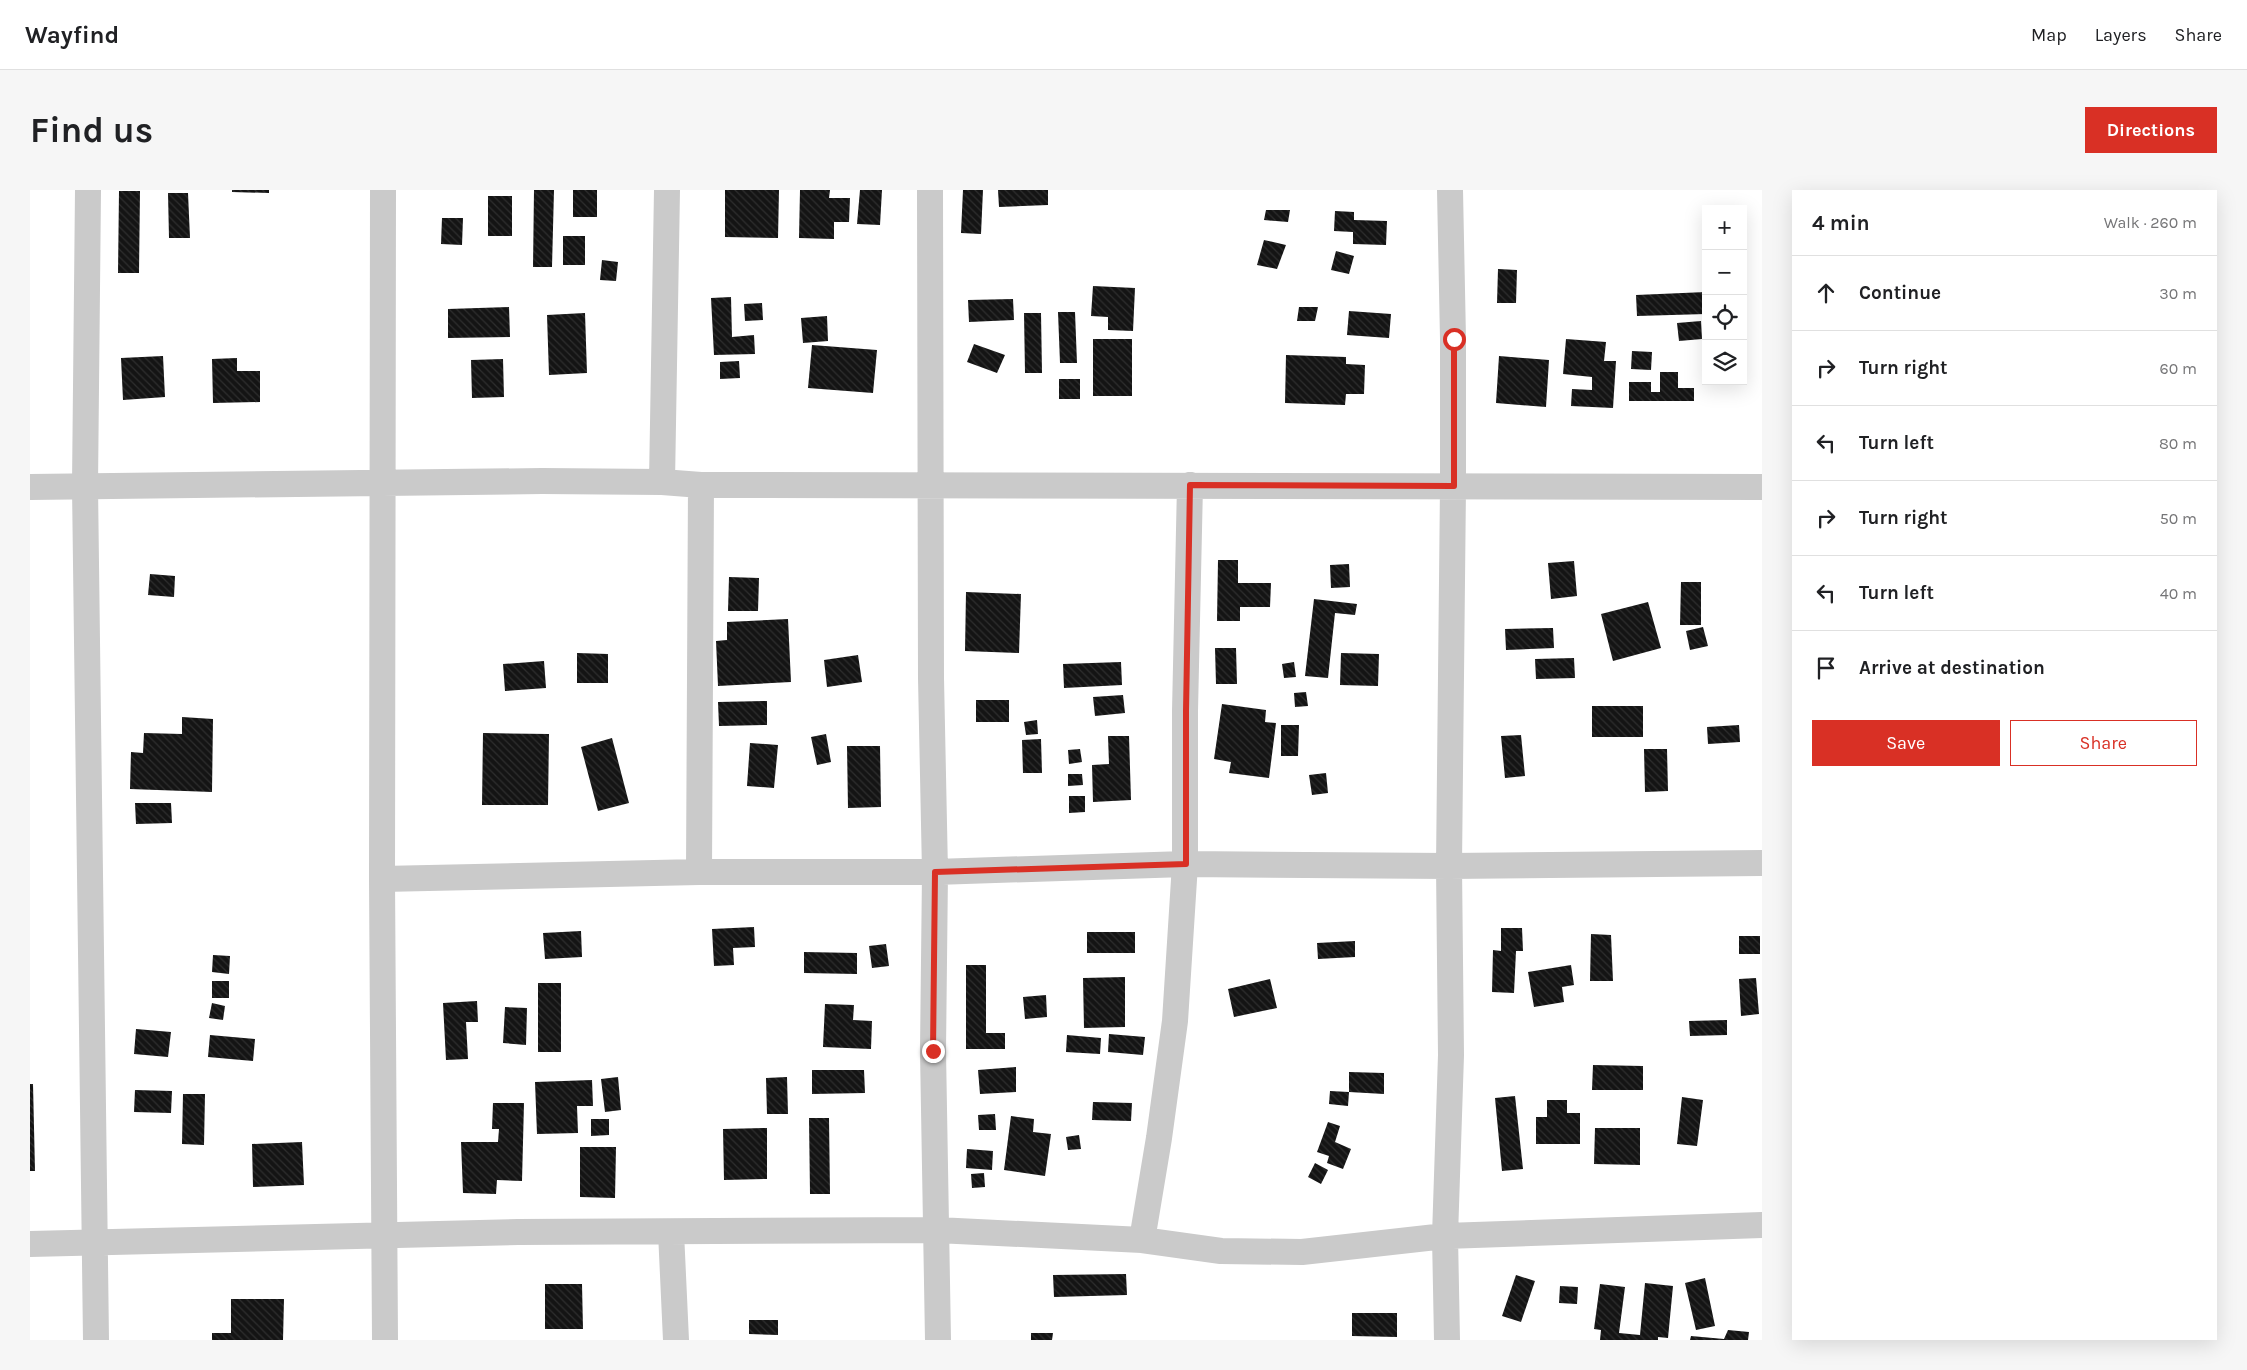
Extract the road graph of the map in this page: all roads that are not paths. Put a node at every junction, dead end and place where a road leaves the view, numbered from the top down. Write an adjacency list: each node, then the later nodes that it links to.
1 (88, 190): 11 (street)
2 (382, 190): 7 (street)
3 (667, 190): 6 (street)
4 (930, 190): 8 (street)
5 (1450, 190): 12 (street)
6 (662, 482): 7 (street); 9 (street)
7 (382, 484): 11 (street); 20 (street)
8 (932, 484): 9 (street); 10 (street); 19 (street)
9 (701, 485): 18 (street)
10 (1190, 485): 12 (street); 16 (street)
11 (85, 486): 13 (street); 27 (street)
12 (1454, 486): 14 (street); 17 (street)
13 (30, 487)
14 (1762, 487)
15 (1762, 863): 17 (street)
16 (1186, 864): 17 (street); 19 (street); 26 (street)
17 (1449, 866): 25 (street)
18 (699, 872): 19 (street); 20 (street)
19 (935, 872): 22 (street)
20 (382, 879): 24 (street)
21 (1762, 1225): 25 (street)
22 (938, 1230): 23 (street); 26 (street); 32 (street)
23 (671, 1232): 24 (street); 31 (street)
24 (384, 1236): 27 (street); 30 (street)
25 (1445, 1236): 26 (street); 33 (street)
26 (1142, 1240)
27 (95, 1243): 28 (street); 29 (street)
28 (30, 1244)
29 (96, 1340)
30 (385, 1340)
31 (676, 1340)
32 (938, 1340)
33 (1447, 1340)

